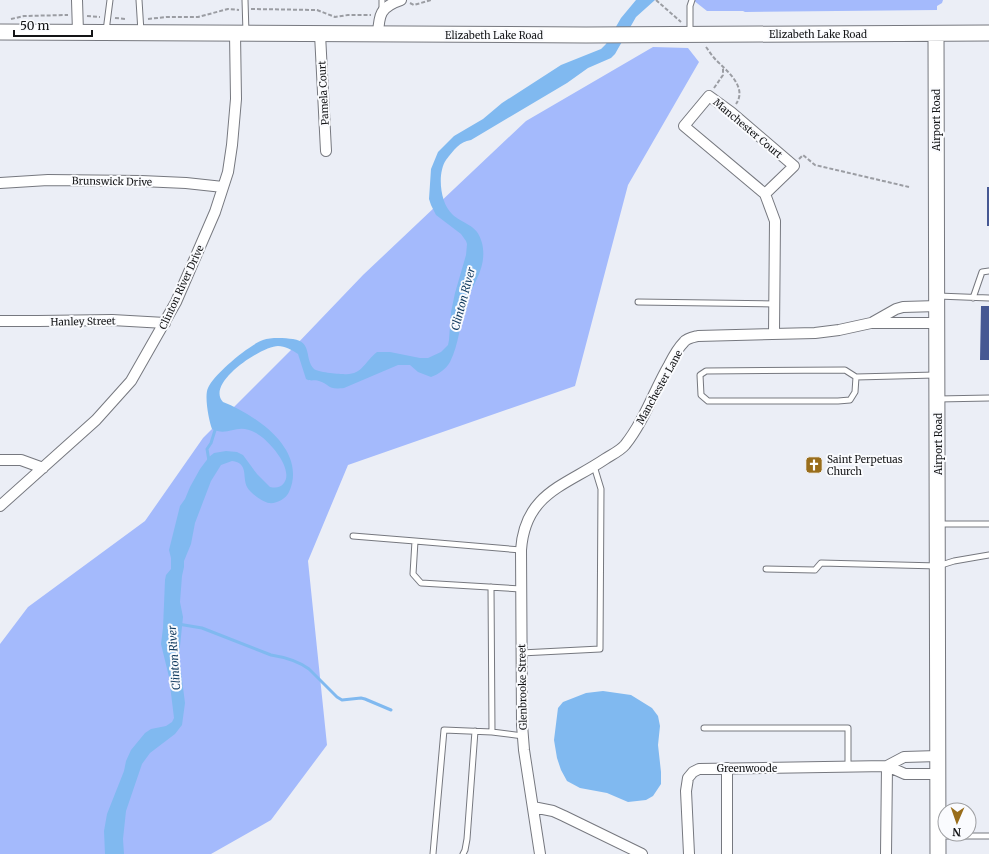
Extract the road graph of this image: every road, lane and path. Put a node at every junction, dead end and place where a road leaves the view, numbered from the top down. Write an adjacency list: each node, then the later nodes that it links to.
1 (77, 0): 13 (street)
2 (110, 0): 14 (lane)
3 (139, 0): 16 (lane)
4 (246, 0): 11 (lane)
5 (382, 0): 12 (lane)
6 (401, 0): 12 (street)
7 (408, 0): 8 (path)
8 (431, 0)
9 (657, 0): 24 (path)
10 (692, 0): 24 (lane)
11 (246, 10): 12 (path); 16 (path); 20 (lane)
12 (381, 13): 22 (street)
13 (78, 15): 14 (path); 15 (path); 17 (street)
14 (108, 17): 16 (path); 18 (lane)
15 (4, 26): 17 (street, Elizabeth Lake Road)
16 (140, 26): 18 (street, Elizabeth Lake Road); 20 (street, Elizabeth Lake Road)
17 (78, 32): 18 (street, Elizabeth Lake Road)
18 (106, 32)
19 (989, 33): 23 (street, Elizabeth Lake Road)
20 (241, 34): 21 (street, Elizabeth Lake Road); 31 (street, Clinton River Drive)
21 (320, 34): 22 (street, Elizabeth Lake Road); 28 (street, Pamela Court)
22 (378, 34): 24 (street, Elizabeth Lake Road)
23 (936, 34): 24 (street, Elizabeth Lake Road); 37 (street, Airport Road)
24 (690, 35): 25 (path)
25 (723, 66): 26 (path); 27 (path)
26 (709, 96): 27 (street, Manchester Court); 33 (street, Manchester Court)
27 (731, 112): 29 (street, Manchester Court)
28 (326, 151)
29 (794, 166): 32 (path); 33 (street)
30 (0, 183): 31 (street, Brunswick Drive)
31 (223, 187): 41 (street, Clinton River Drive)
32 (909, 187)
33 (765, 194): 39 (street, Manchester Court)
34 (989, 270): 35 (lane)
35 (973, 298): 36 (lane); 37 (lane)
36 (989, 298)
37 (938, 301): 42 (street, Manchester Lane); 43 (street, Airport Road)
38 (638, 302): 39 (lane)
39 (775, 304): 44 (street, Manchester Court)
40 (0, 321): 41 (street, Hanley Street)
41 (165, 323): 51 (street, Clinton River Drive)
42 (871, 323): 43 (street, Manchester Lane); 44 (street, Manchester Lane)
43 (938, 323): 45 (street, Airport Road)
44 (774, 334): 50 (street, Manchester Lane)
45 (938, 375): 46 (lane); 48 (street, Airport Road)
46 (856, 377): 46 (lane)
47 (989, 398): 48 (lane)
48 (938, 399): 54 (street, Airport Road)
49 (0, 460): 51 (street)
50 (594, 466): 53 (street, Manchester Lane); 64 (lane)
51 (43, 468): 52 (street, Clinton River Drive)
52 (0, 506)
53 (527, 520): 58 (street, Glenbrooke Street)
54 (938, 524): 55 (lane); 60 (street, Airport Road)
55 (989, 524)
56 (353, 536): 57 (lane)
57 (415, 542): 58 (lane); 62 (lane)
58 (521, 550): 63 (street, Glenbrooke Street)
59 (989, 555): 60 (lane)
60 (938, 566): 61 (lane); 69 (street, Airport Road)
61 (766, 569)
62 (491, 587): 63 (lane); 67 (lane)
63 (521, 589): 64 (street, Glenbrooke Street)
64 (521, 652): 68 (street, Glenbrooke Street)
65 (704, 728): 70 (lane)
66 (474, 731): 67 (lane); 79 (lane); 80 (lane)
67 (492, 732): 68 (lane)
68 (523, 736): 75 (street, Glenbrooke Street)
69 (938, 756): 71 (street, Greenwoode); 73 (street, Airport Road)
70 (848, 766): 71 (street, Greenwoode); 72 (street, Greenwoode)
71 (887, 766): 73 (street, Greenwoode); 85 (street)
72 (727, 768): 83 (street, Greenwoode); 84 (street)
73 (938, 774): 74 (street, Airport Road)
74 (938, 802)
75 (533, 807): 81 (street, Glenbrooke Street); 82 (street)
76 (977, 836): 77 (lane)
77 (989, 836)
78 (938, 842): 86 (street, Airport Road)
79 (433, 854)
80 (463, 854)
81 (540, 854)
82 (642, 854)
83 (689, 854)
84 (727, 854)
85 (886, 854)
86 (938, 854)

